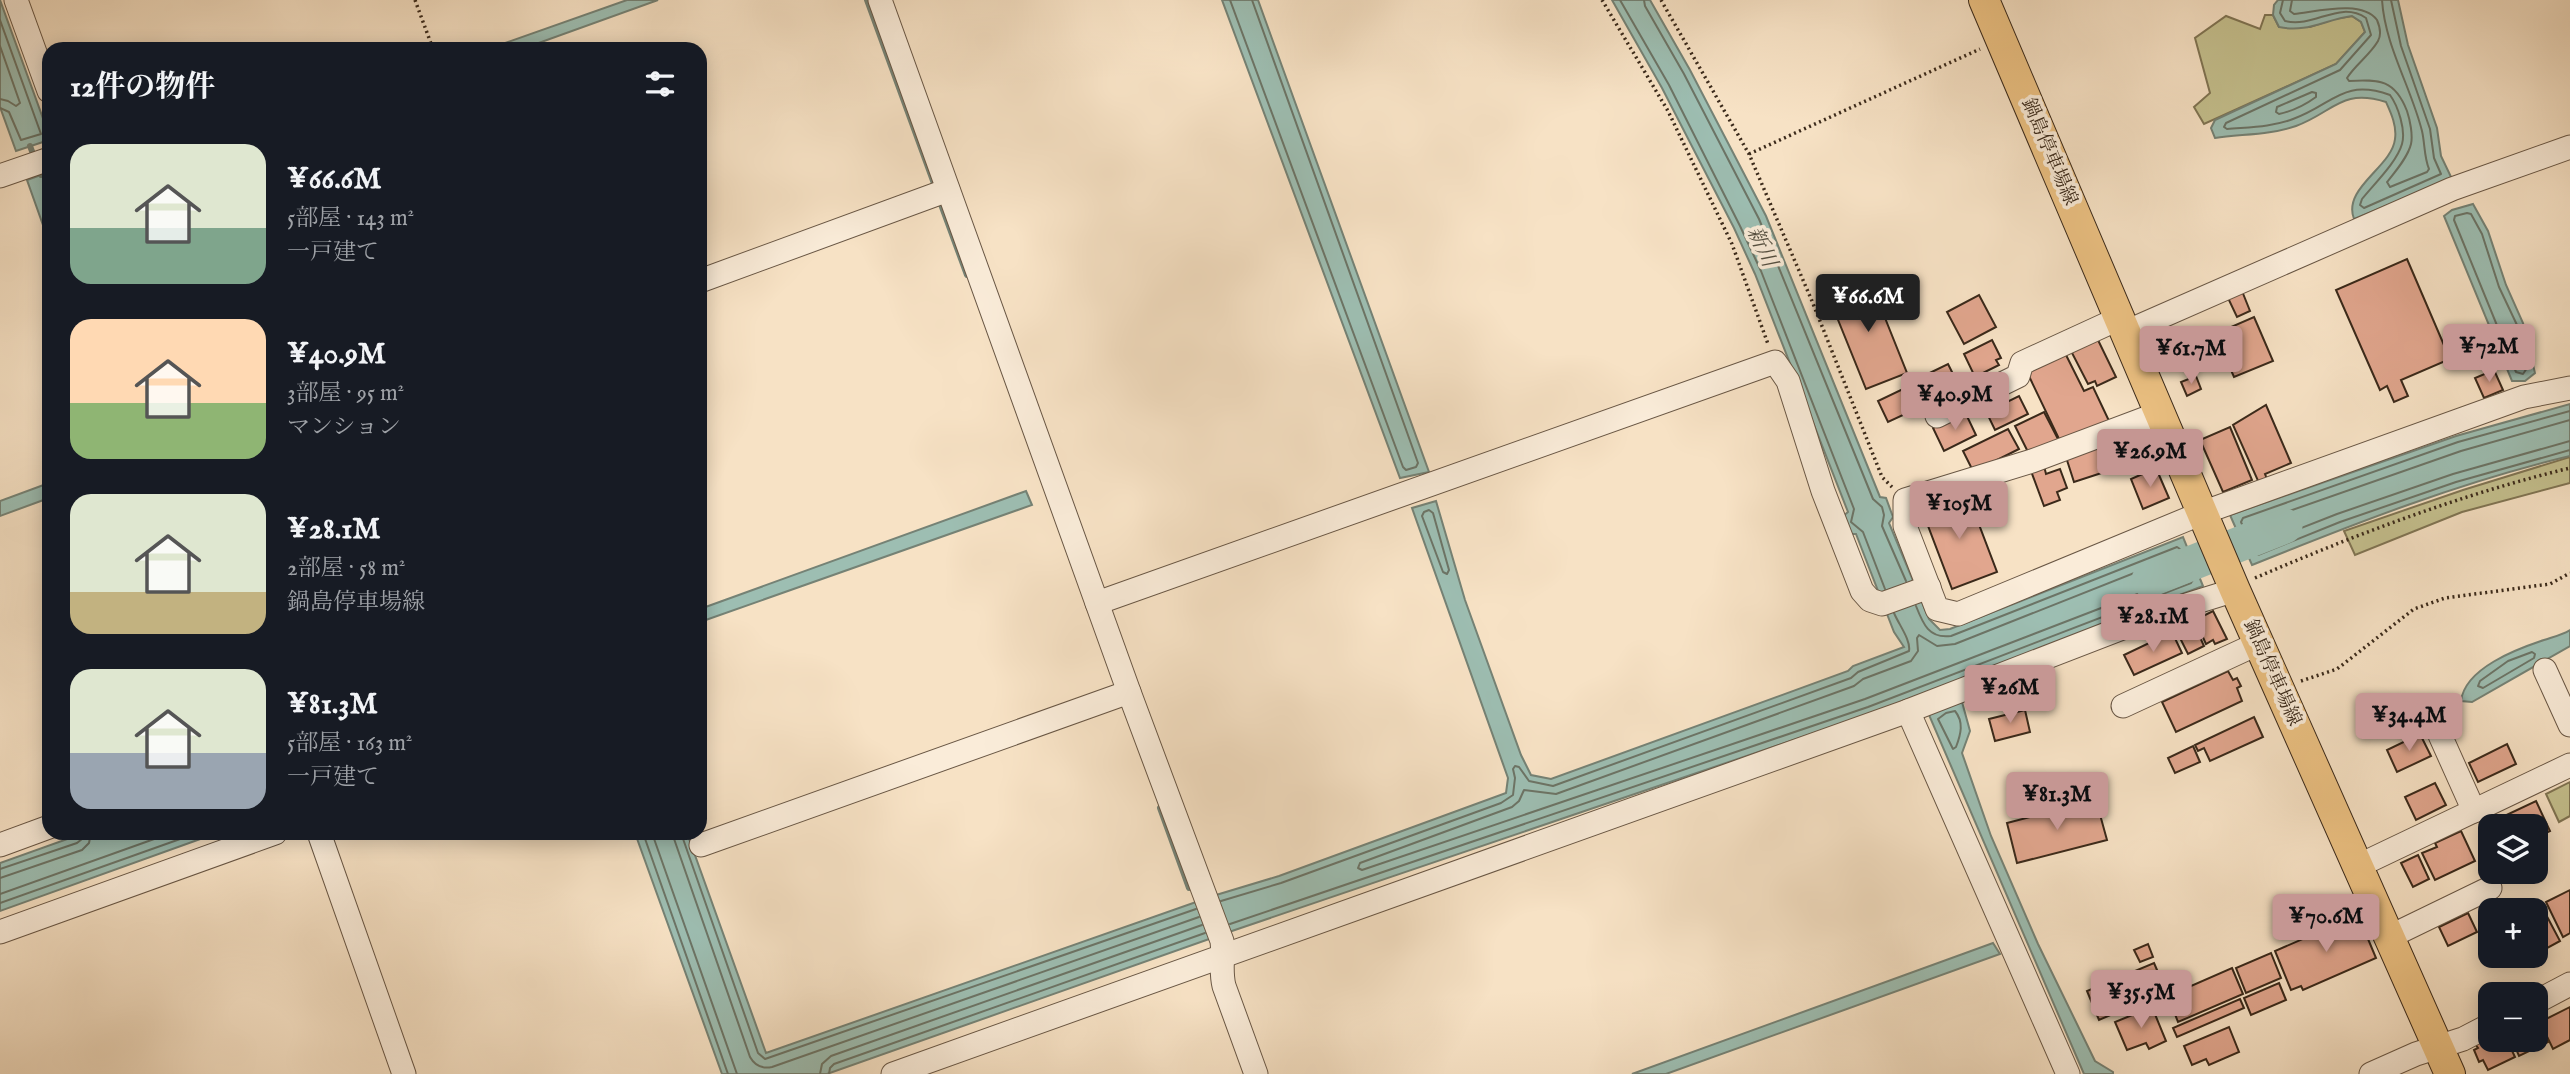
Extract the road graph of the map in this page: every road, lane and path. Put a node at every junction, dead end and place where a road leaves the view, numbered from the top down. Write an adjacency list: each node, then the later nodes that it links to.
1 (16, 0): 9 (street)
2 (415, 0): 8 (path)
3 (880, 0): 14 (street)
4 (1602, 0): 17 (path)
5 (1661, 0): 11 (path)
6 (1984, 0): 7 (main road, 鍋島停車場線)
7 (2001, 39): 11 (path); 16 (main road, 鍋島停車場線)
8 (430, 42)
9 (42, 72)
10 (2570, 147): 16 (street)
11 (1749, 154): 22 (path)
12 (41, 162): 13 (street)
13 (0, 176)
14 (948, 190): 15 (street); 27 (street)
15 (707, 278)
16 (2123, 325): 19 (main road, 鍋島停車場線); 20 (street)
17 (1775, 362): 25 (street); 27 (street)
18 (2570, 388): 23 (street)
19 (2160, 414): 22 (street); 23 (main road, 鍋島停車場線)
20 (1937, 416)
21 (2570, 468): 26 (path)
22 (1905, 500): 25 (street)
23 (2202, 513): 25 (street); 26 (main road, 鍋島停車場線)
24 (2570, 573): 30 (path)
25 (1925, 589)
26 (2235, 590): 28 (main road, 鍋島停車場線); 33 (street)
27 (1097, 603): 31 (street)
28 (2259, 643): 30 (main road, 鍋島停車場線); 32 (street)
29 (2545, 670): 35 (street)
30 (2279, 688): 43 (main road, 鍋島停車場線)
31 (1123, 695): 42 (street); 47 (street)
32 (2123, 706)
33 (1908, 711): 47 (street); 55 (street)
34 (2435, 724): 37 (street)
35 (2570, 725)
36 (2570, 765): 37 (street)
37 (2474, 810): 43 (street)
38 (42, 830): 41 (street)
39 (256, 840): 45 (street)
40 (321, 840): 52 (street)
41 (0, 845)
42 (701, 845)
43 (2358, 866): 46 (main road, 鍋島停車場線)
44 (2490, 888): 46 (street)
45 (0, 932)
46 (2389, 937): 51 (main road, 鍋島停車場線)
47 (1223, 948): 53 (street); 54 (street)
48 (2570, 984): 49 (street)
49 (2548, 996)
50 (2478, 1032): 51 (street)
51 (2438, 1047): 56 (street); 57 (main road, 鍋島停車場線)
52 (404, 1074)
53 (893, 1074)
54 (1256, 1074)
55 (2068, 1074)
56 (2371, 1074)
57 (2450, 1074)

